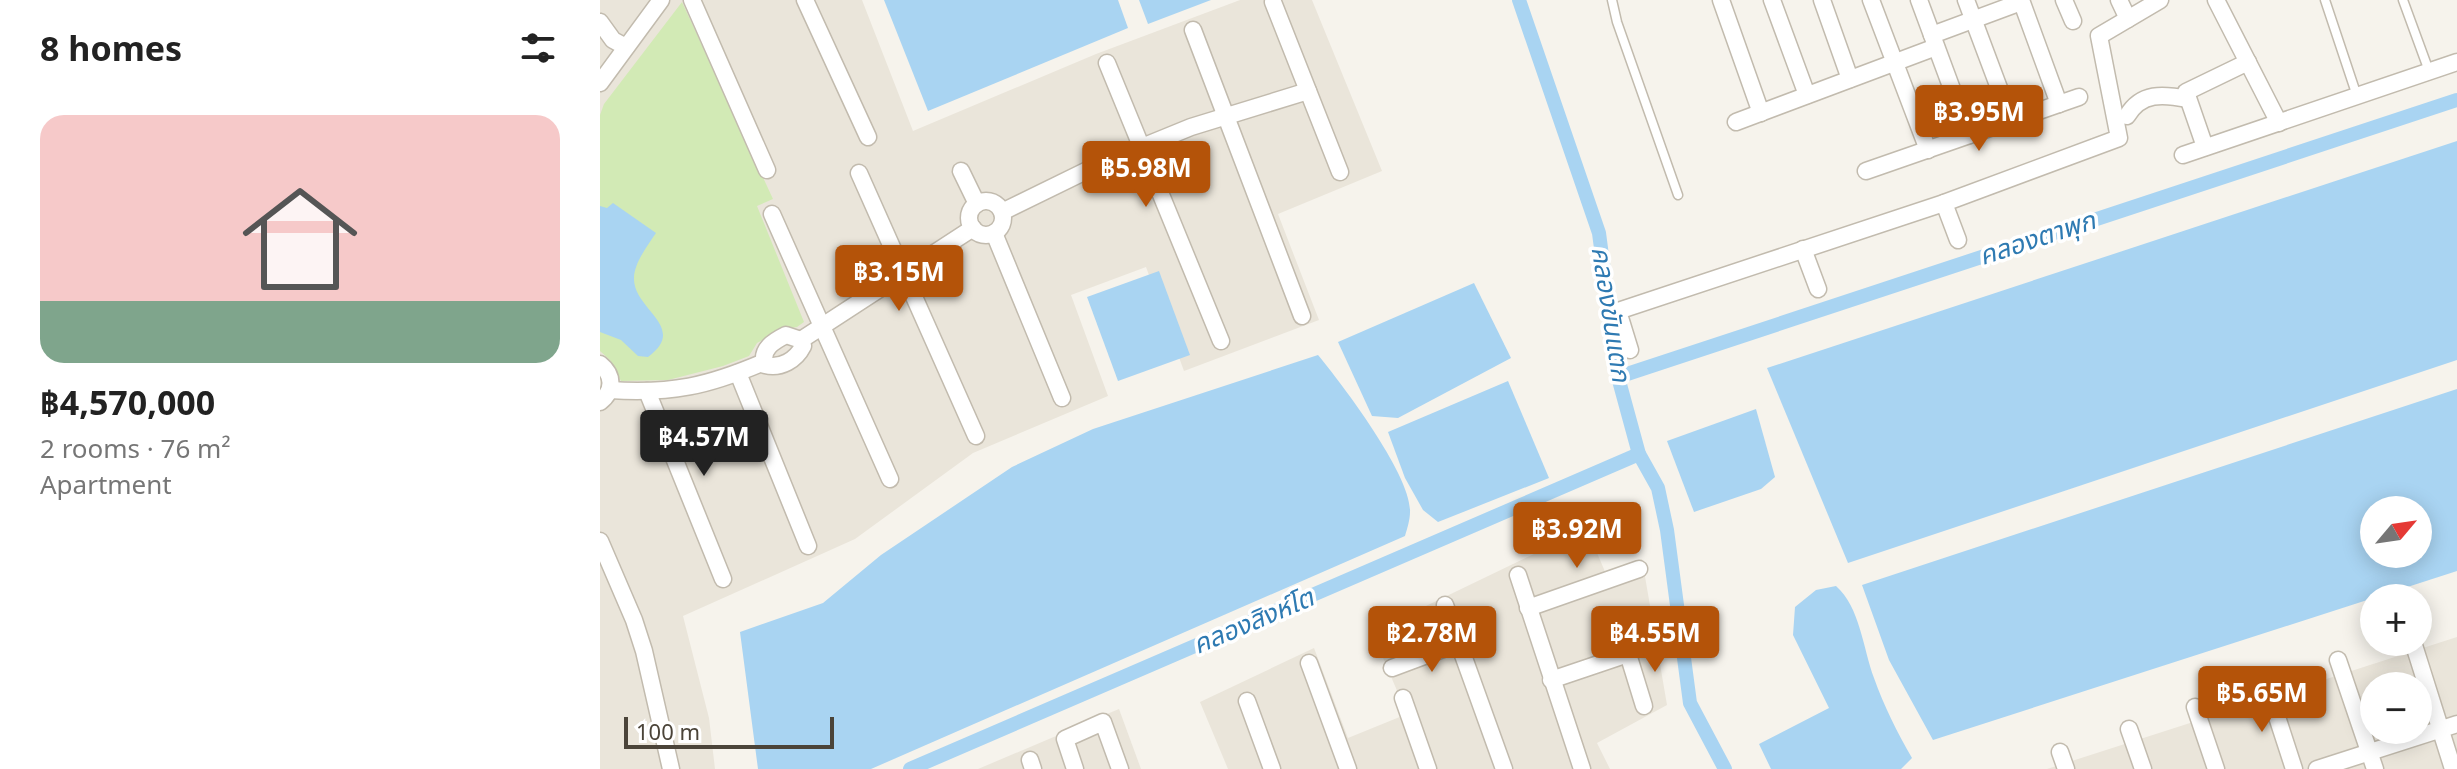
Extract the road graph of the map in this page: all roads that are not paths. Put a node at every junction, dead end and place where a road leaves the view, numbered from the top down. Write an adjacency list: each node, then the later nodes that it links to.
1 (661, 0): 25 (street)
2 (692, 0): 51 (street)
3 (805, 0): 46 (street)
4 (1612, 0): 56 (lane)
5 (1721, 0): 39 (street)
6 (1772, 0): 34 (street)
7 (1822, 0): 31 (street)
8 (1871, 0): 29 (street)
9 (1919, 0): 24 (street)
10 (1966, 0): 20 (street)
11 (2064, 0): 21 (street)
12 (2119, 0): 19 (street)
13 (2160, 0): 19 (street)
14 (2216, 0): 26 (street)
15 (2325, 0): 35 (lane)
16 (2403, 0): 30 (lane)
17 (2021, 1): 20 (street); 38 (street)
18 (1273, 2): 33 (street)
19 (2128, 19): 57 (street)
20 (1973, 20): 24 (street); 42 (street)
21 (2073, 21)
22 (600, 22): 25 (street)
23 (1193, 30): 41 (street)
24 (1934, 41): 29 (street); 45 (street)
25 (626, 47): 32 (street)
26 (2248, 62): 37 (street); 44 (street)
27 (2457, 62): 30 (street)
28 (1107, 63): 47 (street)
29 (1895, 63): 31 (street); 49 (street)
30 (2429, 71): 35 (street)
31 (1850, 79): 34 (street)
32 (600, 83)
33 (1308, 91): 41 (street); 54 (street)
34 (1807, 95): 39 (street)
35 (2357, 96): 44 (street)
36 (2079, 97): 38 (street)
37 (2188, 99): 40 (street); 48 (street)
38 (2059, 104): 42 (street)
39 (1761, 113): 43 (street)
40 (2127, 116)
41 (1226, 117): 47 (street); 67 (street)
42 (2011, 120): 45 (street)
43 (1736, 122)
44 (2279, 123): 48 (street)
45 (1969, 135): 49 (street)
46 (868, 137)
47 (1142, 147): 59 (street); 70 (street)
48 (2205, 147): 50 (street)
49 (1928, 150): 53 (street)
50 (2183, 155)
51 (767, 170)
52 (961, 171): 58 (street)
53 (1866, 171)
54 (1340, 172)
55 (859, 173): 65 (street)
56 (1678, 195)
57 (1944, 203): 63 (street); 64 (street)
58 (977, 204): 59 (street); 61 (street)
59 (1002, 212): 62 (street)
60 (772, 214): 68 (street)
61 (973, 228): 62 (street); 65 (street)
62 (994, 233): 77 (street)
63 (1958, 240)
64 (1803, 249): 66 (street); 71 (street)
65 (903, 272): 68 (street); 78 (street)
66 (1818, 289)
67 (1302, 316)
68 (822, 326): 69 (street); 79 (street)
69 (801, 340): 72 (street); 72 (street)
70 (1221, 341)
71 (1630, 350)
72 (764, 362): 74 (street)
73 (600, 364): 76 (street)
74 (738, 373): 75 (street); 81 (street)
75 (647, 391): 76 (street); 84 (street)
76 (605, 396)
77 (1062, 398)
78 (976, 436)
79 (890, 479)
80 (600, 541): 104 (street)
81 (808, 546)
82 (1639, 569): 86 (street)
83 (1518, 575): 86 (street)
84 (723, 579)
85 (1445, 605): 88 (street)
86 (1528, 608): 94 (street)
87 (1649, 641): 89 (street)
88 (1459, 643): 93 (street); 110 (street)
89 (1628, 654): 94 (street); 98 (street)
90 (2419, 656): 100 (street)
91 (2338, 660): 103 (street)
92 (1309, 663): 108 (street)
93 (1392, 668)
94 (1551, 680): 111 (street)
95 (2267, 686): 115 (street)
96 (1403, 698): 109 (street)
97 (1247, 701): 107 (street)
98 (1644, 706)
99 (2195, 707): 114 (street)
100 (2449, 727): 103 (street); 118 (street)
101 (2129, 729): 113 (street)
102 (2060, 752): 112 (street)
103 (2370, 752): 116 (street); 117 (street)
104 (671, 769)
105 (1075, 769): 106 (street)
106 (1120, 769)
107 (1272, 769)
108 (1348, 769)
109 (1428, 769)
110 (1504, 769)
111 (1582, 769)
112 (2066, 769)
113 (2143, 769)
114 (2216, 769)
115 (2294, 769)
116 (2317, 769)
117 (2375, 769)
118 (2453, 769)

